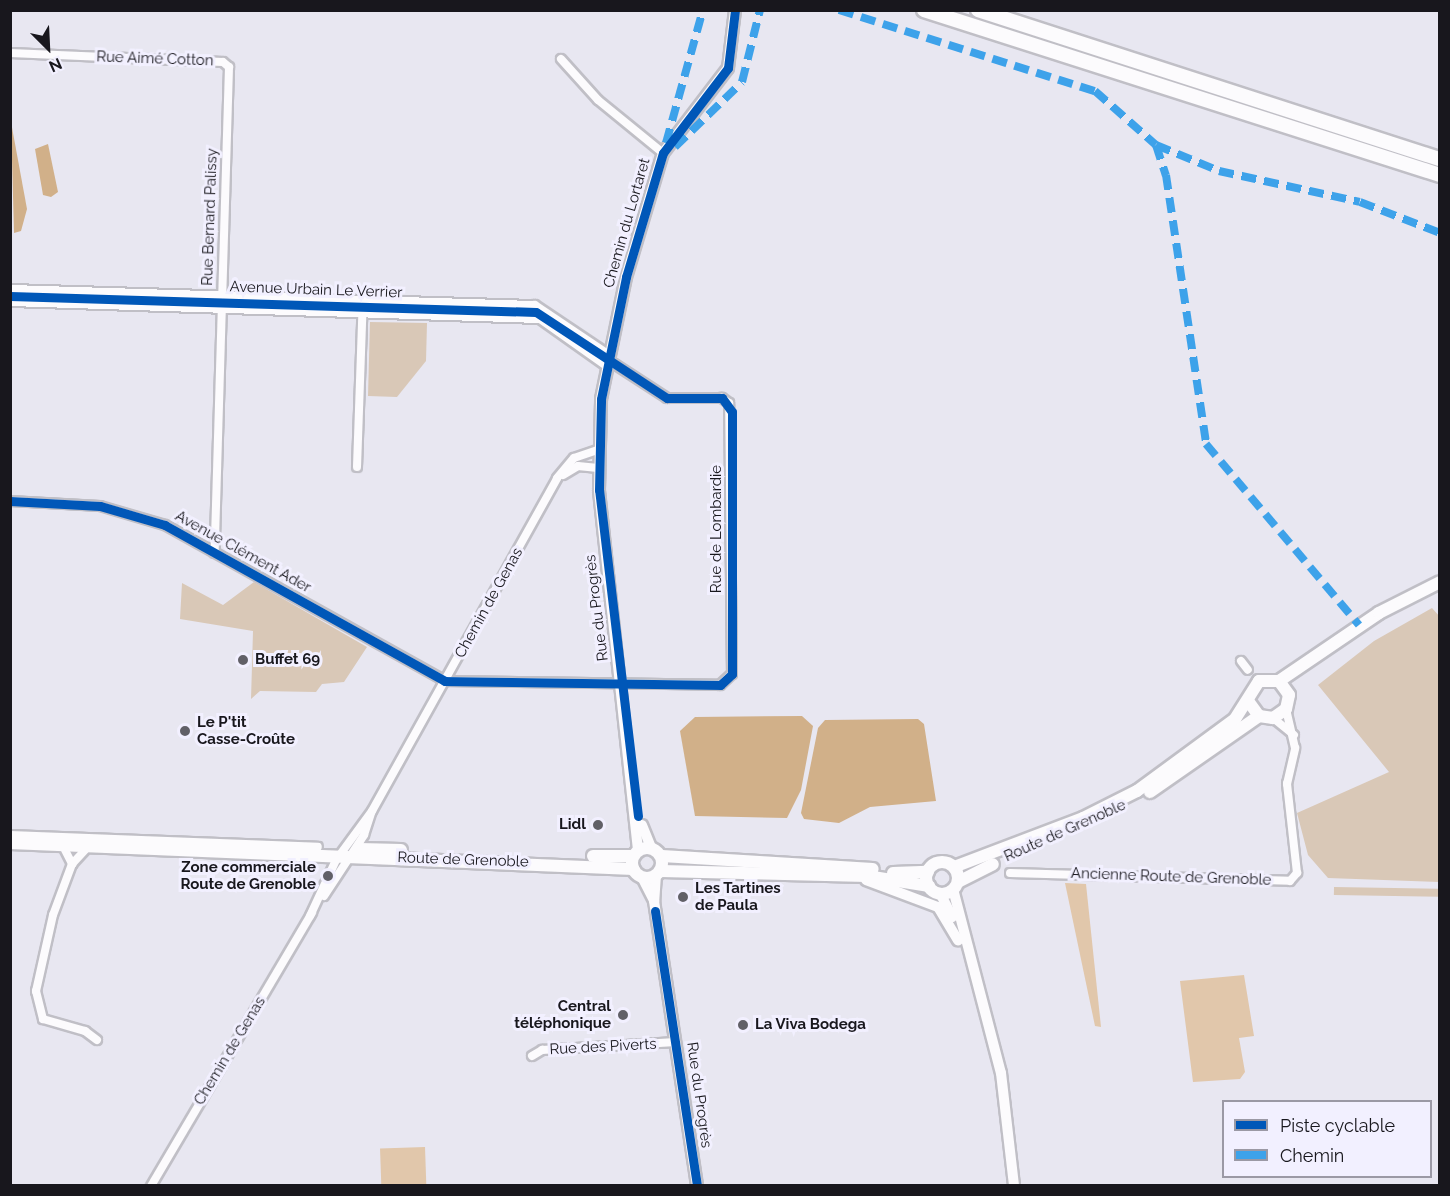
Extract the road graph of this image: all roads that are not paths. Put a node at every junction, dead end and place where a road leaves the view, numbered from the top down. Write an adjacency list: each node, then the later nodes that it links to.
1 (735, 10): 7 (main road, Chemin du Lortaret)
2 (924, 10): 9 (highway)
3 (978, 10): 8 (highway)
4 (10, 52): 6 (street, Rue Aimé Cotton)
5 (561, 59): 7 (street)
6 (226, 63): 11 (street, Rue Bernard Palissy)
7 (663, 153): 16 (main road, Chemin du Lortaret)
8 (1440, 159)
9 (1440, 175)
10 (10, 289): 11 (street, Avenue Urbain Le Verrier)
11 (223, 294): 12 (street, Avenue Urbain Le Verrier); 14 (street, Rue Bernard Palissy)
12 (363, 299): 15 (street); 16 (street, Avenue Urbain Le Verrier)
13 (10, 302): 14 (street, Avenue Urbain Le Verrier)
14 (222, 309): 15 (street, Avenue Urbain Le Verrier); 23 (street, Rue Bernard Palissy)
15 (362, 314): 16 (street, Avenue Urbain Le Verrier); 19 (street)
16 (607, 359): 17 (main road, Chemin du Lortaret); 30 (street, Rue de Lombardie)
17 (598, 431): 18 (main road, Rue du Progrès)
18 (597, 450): 20 (main road, Rue du Progrès); 21 (street, Chemin de Genas)
19 (357, 467)
20 (598, 468): 21 (street, Chemin de Genas); 30 (main road, Rue du Progrès)
21 (553, 488): 28 (street, Chemin de Genas)
22 (10, 501): 23 (street, Avenue Clément Ader)
23 (215, 552): 28 (street, Avenue Clément Ader)
24 (1440, 582): 29 (main road)
25 (1440, 589): 31 (main road)
26 (1241, 661): 27 (street)
27 (1248, 670)
28 (445, 681): 30 (street); 43 (street, Chemin de Genas)
29 (1279, 681): 31 (main road); 32 (main road)
30 (621, 684): 37 (main road, Rue du Progrès)
31 (1288, 694): 33 (main road)
32 (1249, 702): 34 (main road); 48 (main road, Route de Grenoble)
33 (1286, 709): 35 (main road); 36 (street, Ancienne Route de Grenoble)
34 (1260, 716): 35 (main road); 55 (main road, Route de Grenoble)
35 (1273, 718): 36 (street)
36 (1294, 735): 52 (street, Ancienne Route de Grenoble)
37 (638, 816): 40 (main road, Rue du Progrès); 44 (main road, Rue du Progrès)
38 (10, 839): 43 (main road, Route de Grenoble); 45 (main road, Route de Grenoble)
39 (10, 848): 41 (street, Route de Grenoble)
40 (651, 848): 44 (main road, Route de Grenoble); 46 (main road)
41 (65, 850): 42 (street, Route de Grenoble); 47 (street)
42 (85, 850): 45 (street, Route de Grenoble); 47 (street)
43 (348, 852): 44 (main road, Route de Grenoble); 45 (main road, Route de Grenoble); 50 (main road, Route de Grenoble); 62 (street, Chemin de Genas)
44 (636, 853): 50 (main road)
45 (292, 855)
46 (662, 856): 49 (main road); 51 (main road)
47 (72, 864): 59 (street)
48 (954, 867): 49 (main road); 55 (main road)
49 (928, 872): 54 (main road)
50 (638, 873): 51 (main road, Route de Grenoble); 57 (main road, Rue du Progrès)
51 (658, 873): 53 (main road); 57 (main road, Rue du Progrès)
52 (1010, 873)
53 (849, 876): 54 (main road); 58 (main road)
54 (929, 886): 56 (main road)
55 (955, 886): 56 (main road); 58 (main road)
56 (940, 893): 58 (main road)
57 (654, 902): 60 (main road, Rue du Progrès)
58 (968, 959): 64 (main road)
59 (97, 1040)
60 (676, 1042): 61 (street, Rue des Piverts); 63 (main road, Rue du Progrès)
61 (532, 1056)
62 (151, 1185)
63 (697, 1185)
64 (1014, 1185)

